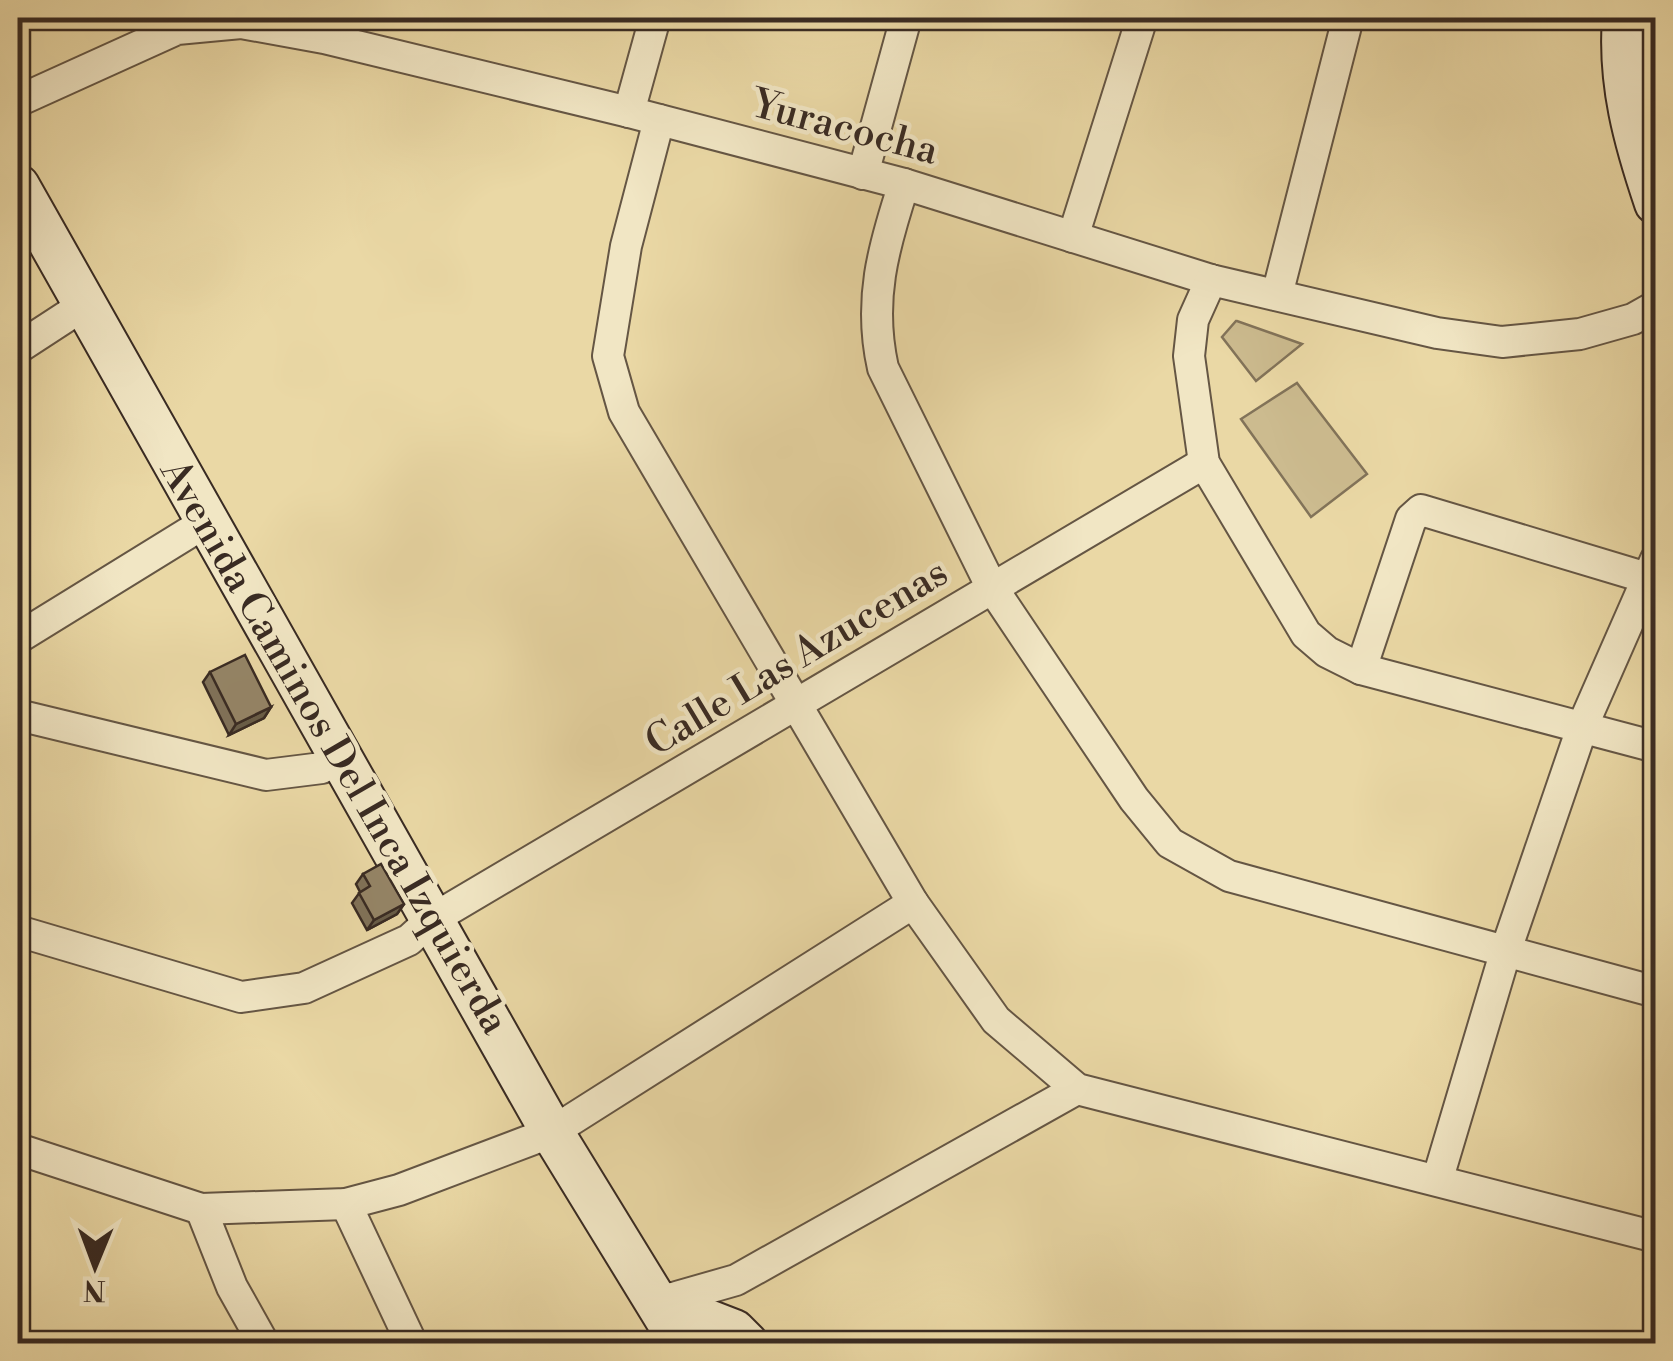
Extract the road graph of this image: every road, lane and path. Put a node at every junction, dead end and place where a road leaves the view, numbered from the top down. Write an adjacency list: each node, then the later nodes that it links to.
1 (654, 18): 8 (street)
2 (906, 18): 10 (street)
3 (1142, 18): 14 (street)
4 (1348, 18): 16 (street)
5 (1624, 18): 6 (main road)
6 (1640, 84): 13 (main road)
7 (18, 100): 8 (street, Yuracocha)
8 (629, 112): 9 (street, Yuracocha)
9 (659, 120): 10 (street, Yuracocha); 26 (street)
10 (863, 174): 11 (street, Yuracocha)
11 (904, 184): 14 (street, Yuracocha); 23 (street)
12 (18, 186): 17 (main road, Avenida Caminos Del Inca Izquierda)
13 (1656, 203)
14 (1073, 237): 15 (street, Yuracocha)
15 (1211, 280): 16 (street, Yuracocha); 20 (street)
16 (1277, 295): 18 (street, Yuracocha)
17 (84, 305): 19 (street); 21 (main road, Avenida Caminos Del Inca Izquierda)
18 (1656, 306)
19 (18, 348)
20 (1204, 463): 23 (street, Calle Las Azucenas); 25 (street)
21 (206, 522): 24 (street); 30 (main road, Avenida Caminos Del Inca Izquierda)
22 (1651, 568): 25 (street); 28 (street)
23 (992, 586): 26 (street, Calle Las Azucenas); 34 (street)
24 (18, 638)
25 (1362, 670): 28 (street)
26 (798, 705): 31 (street); 32 (street, Calle Las Azucenas)
27 (18, 715): 30 (street)
28 (1584, 725): 29 (street); 34 (street)
29 (1656, 747)
30 (338, 757): 32 (main road, Avenida Caminos Del Inca Izquierda)
31 (913, 903): 36 (street); 37 (street)
32 (431, 920): 33 (street, Calle Las Azucenas); 37 (main road, Avenida Caminos Del Inca Izquierda)
33 (18, 931)
34 (1506, 950): 35 (street); 39 (street)
35 (1656, 992)
36 (1077, 1089): 39 (street); 43 (street)
37 (552, 1132): 40 (street); 43 (main road, Avenida Caminos Del Inca Izquierda)
38 (18, 1149): 41 (street)
39 (1438, 1178): 42 (street)
40 (346, 1204): 41 (street); 45 (street)
41 (201, 1209): 44 (street)
42 (1656, 1237)
43 (659, 1302): 46 (main road, Avenida Caminos Del Inca Izquierda); 47 (main road)
44 (264, 1344)
45 (412, 1344)
46 (682, 1344)
47 (747, 1344)

